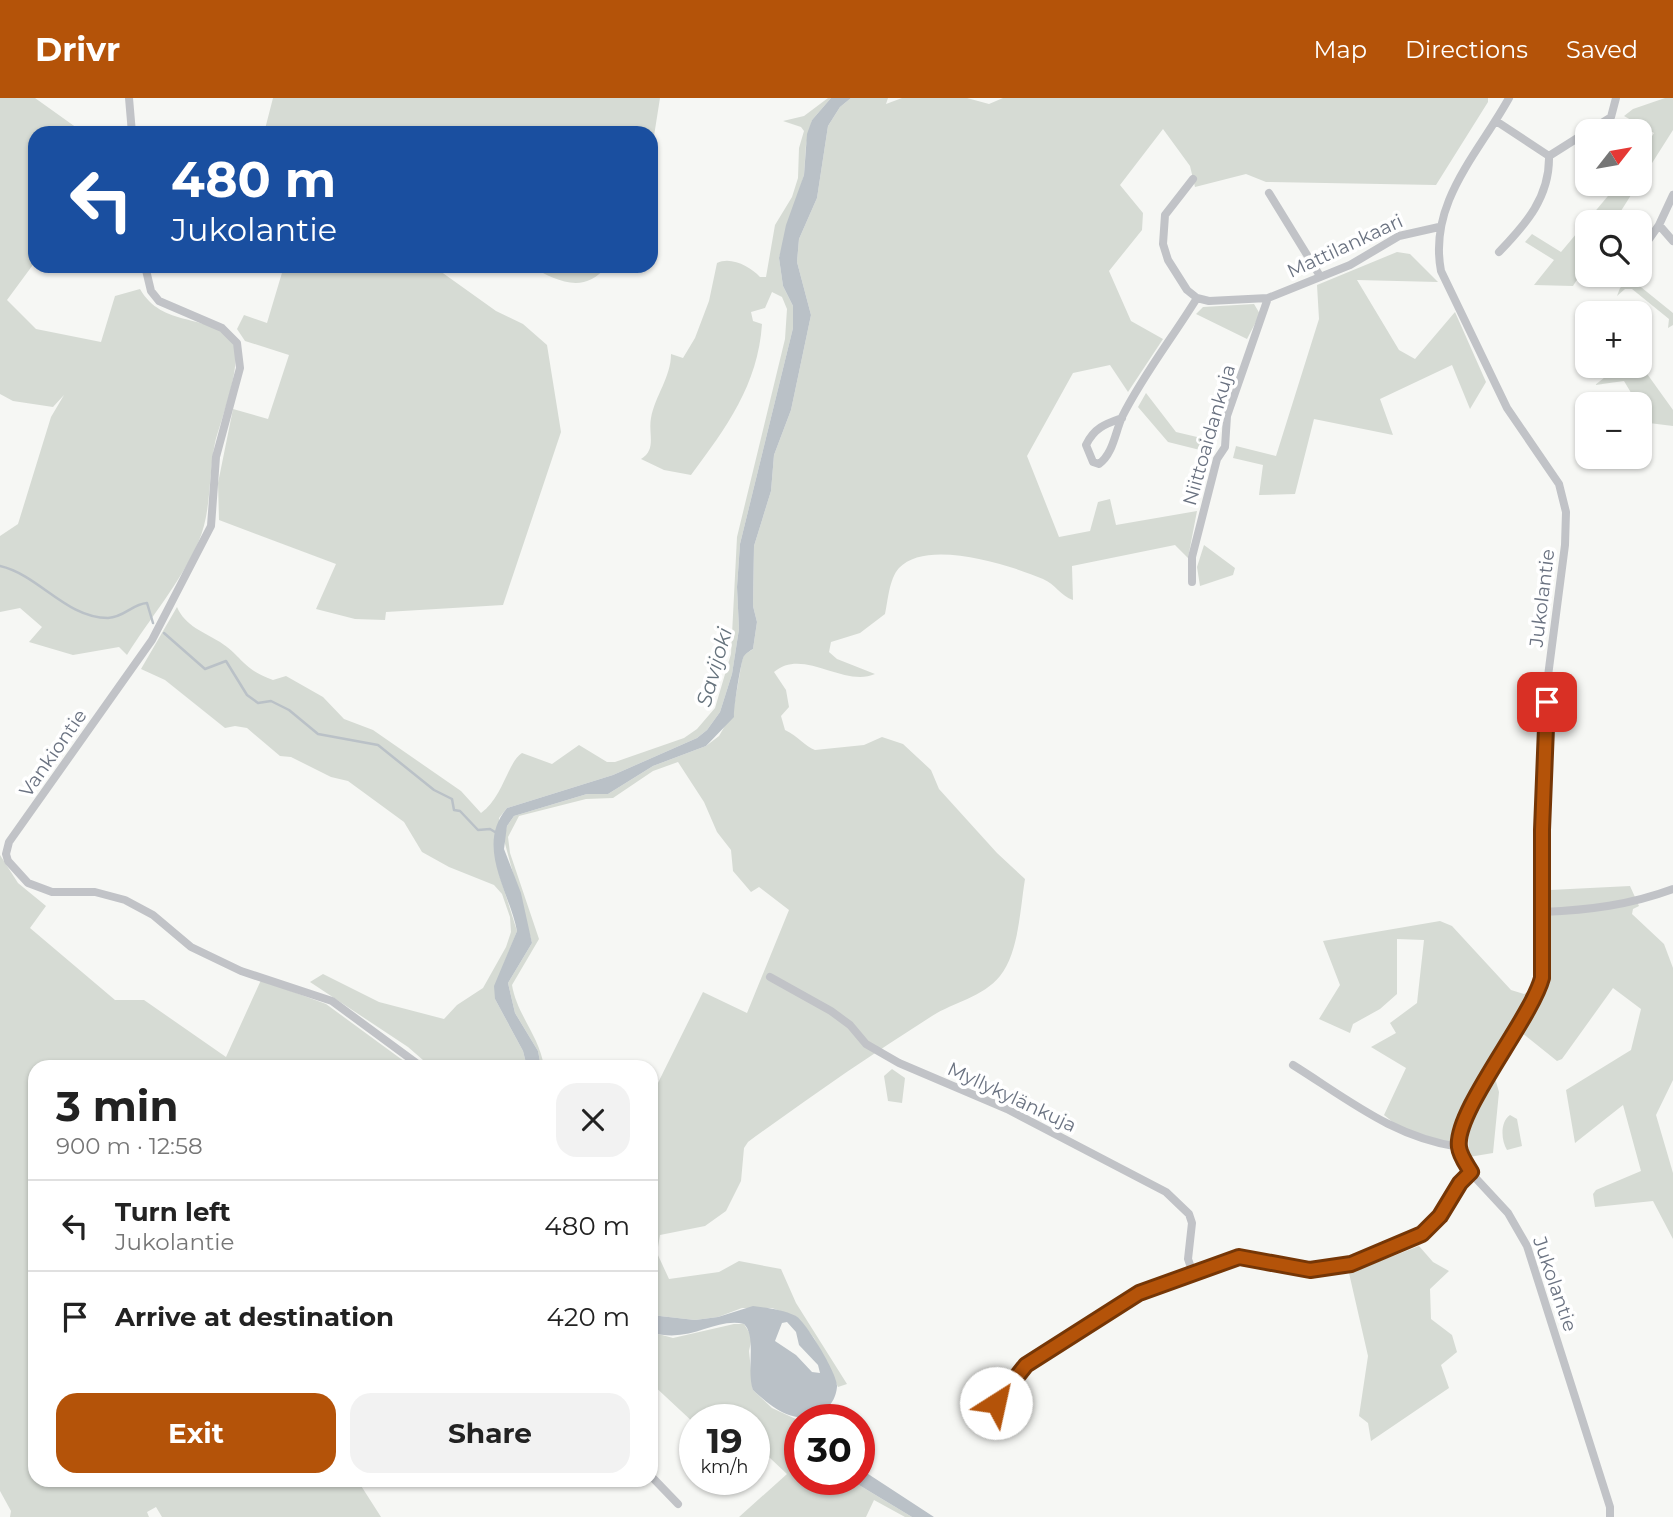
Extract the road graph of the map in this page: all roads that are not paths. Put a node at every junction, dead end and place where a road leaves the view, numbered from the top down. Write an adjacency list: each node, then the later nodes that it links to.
1 (129, 98): 6 (street)
2 (1509, 98): 5 (street, Jukolantie)
3 (1616, 98): 4 (street)
4 (1608, 119)
5 (1496, 121): 8 (street); 13 (street, Jukolantie)
6 (131, 126)
7 (1575, 140): 8 (street)
8 (1549, 156): 16 (street)
9 (1193, 179): 19 (street)
10 (1269, 193): 18 (street)
11 (1673, 195): 12 (street)
12 (1659, 225): 14 (street); 15 (street)
13 (1439, 227): 18 (street, Mattilankaari); 24 (street, Jukolantie)
14 (1652, 235)
15 (1673, 241)
16 (1499, 252)
17 (147, 273): 26 (street, Vankiontie)
18 (1320, 276): 20 (street, Mattilankaari)
19 (1197, 298): 20 (street, Mattilankaari); 21 (street)
20 (1268, 298): 22 (street, Niittoaidankuja)
21 (1122, 418): 21 (street)
22 (1192, 582)
23 (1673, 890): 24 (street)
24 (1543, 912): 28 (street, Jukolantie)
25 (770, 977): 30 (street, Myllykylänkuja)
26 (412, 1060)
27 (1293, 1065): 28 (street)
28 (1459, 1147): 29 (street, Jukolantie)
29 (1471, 1172): 30 (street); 34 (street, Jukolantie)
30 (1193, 1273): 31 (street)
31 (996, 1403)
32 (658, 1484): 33 (street)
33 (677, 1504)
34 (1610, 1517)

